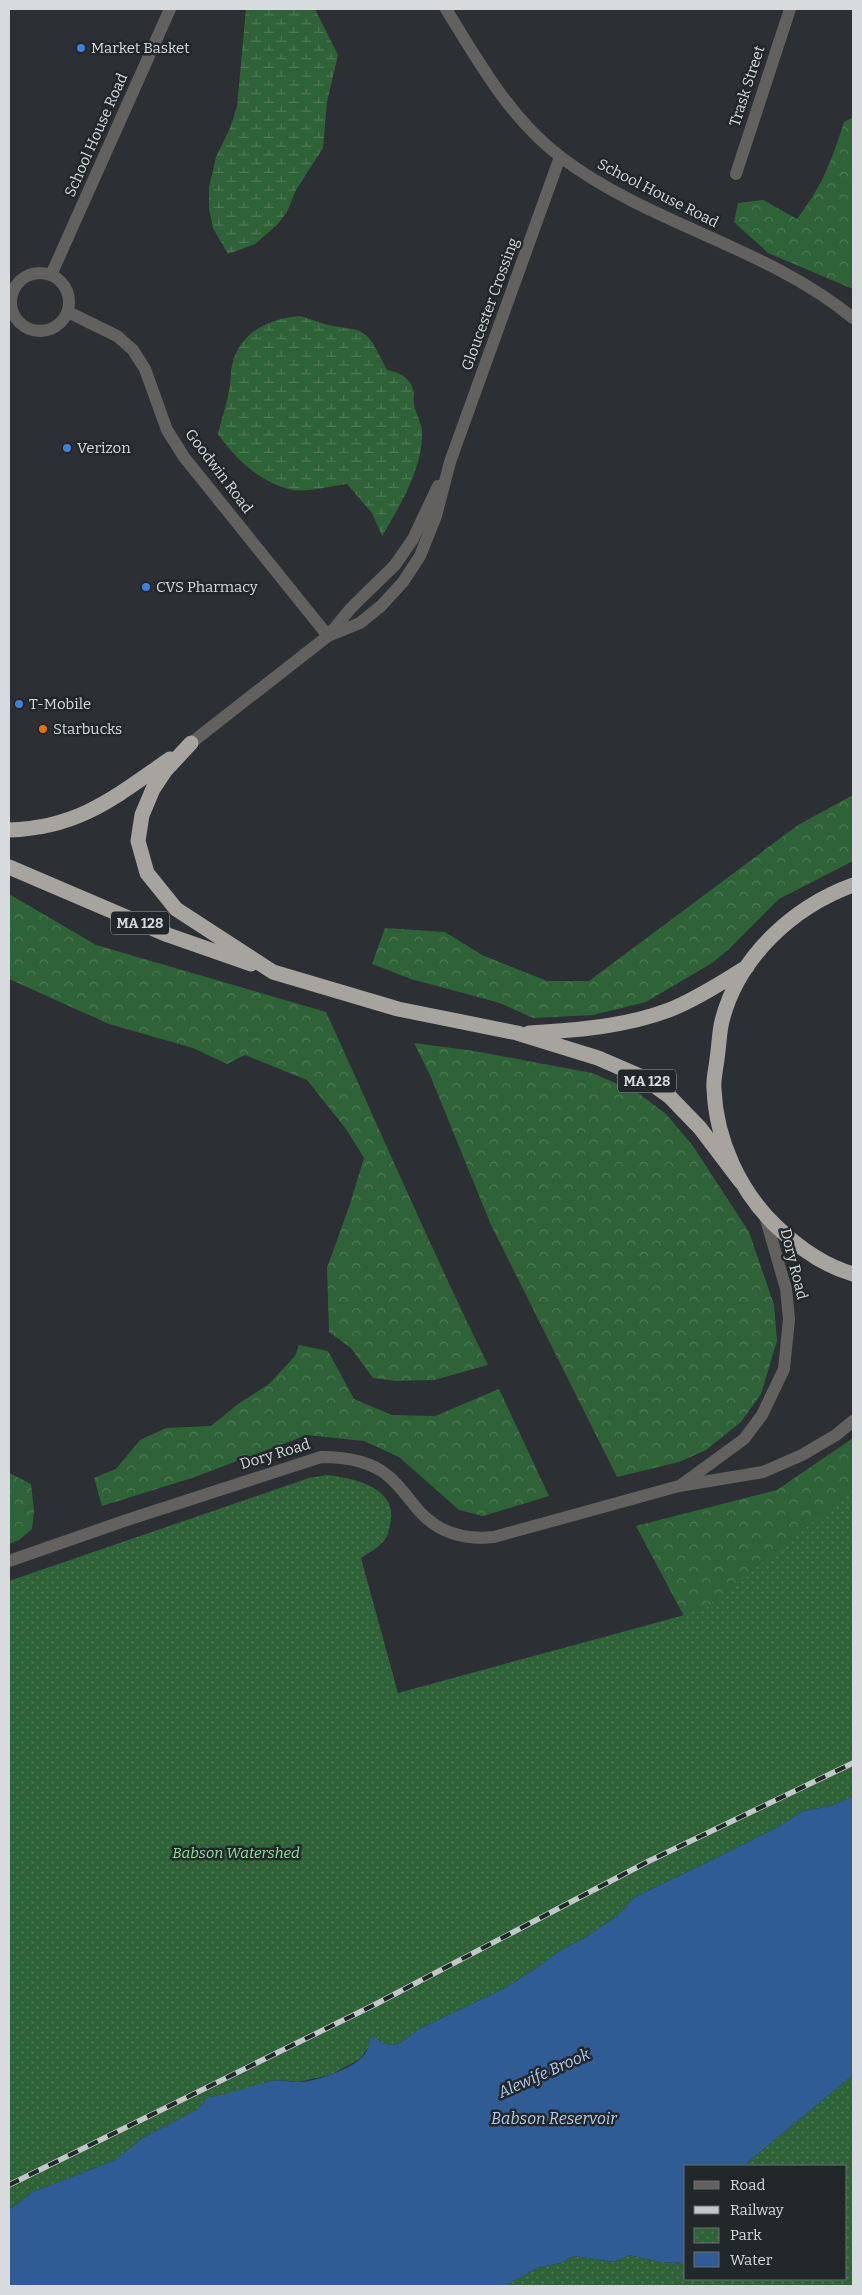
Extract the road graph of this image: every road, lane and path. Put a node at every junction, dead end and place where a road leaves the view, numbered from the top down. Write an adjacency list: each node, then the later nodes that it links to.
1 (170, 9): 6 (street, School House Road)
2 (446, 9): 4 (street, School House Road)
3 (790, 9): 5 (street, Trask Street)
4 (560, 157): 8 (street, School House Road); 9 (street, Gloucester Crossing)
5 (736, 174)
6 (51, 274): 7 (street); 7 (street)
7 (68, 312): 10 (street, Goodwin Road)
8 (853, 318)
9 (450, 462): 10 (street, Gloucester Crossing); 10 (street, Gloucester Crossing)
10 (328, 636): 11 (street)
11 (191, 743): 12 (highway); 18 (highway)
12 (9, 830)
13 (9, 867): 18 (highway, MA 128)
14 (853, 881): 16 (street)
15 (853, 885): 16 (highway, MA 128)
16 (835, 892): 17 (highway, MA 128)
17 (748, 966): 19 (highway, MA 128); 20 (highway)
18 (273, 972): 19 (highway, MA 128)
19 (517, 1034): 20 (highway, MA 128)
20 (741, 1182): 21 (highway, MA 128)
21 (765, 1216): 22 (highway, MA 128); 24 (street, Dory Road)
22 (853, 1274)
23 (853, 1421): 24 (street, Dory Road)
24 (679, 1486): 25 (street, Dory Road)
25 (9, 1561)

